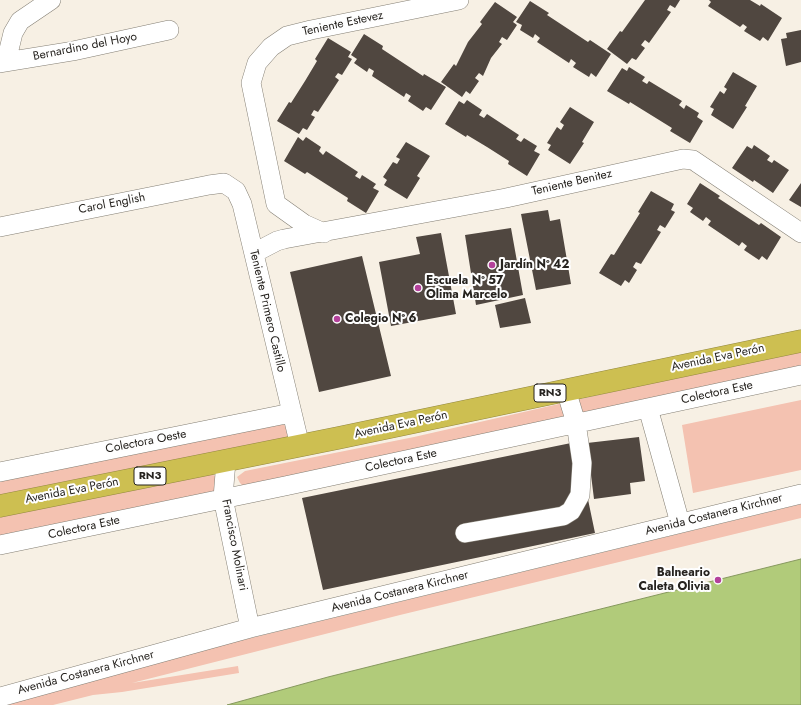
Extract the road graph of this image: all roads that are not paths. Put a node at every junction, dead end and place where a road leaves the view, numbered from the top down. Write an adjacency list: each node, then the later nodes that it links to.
1 (459, 0): 6 (street, Teniente Estevez)
2 (46, 2): 4 (street)
3 (169, 30): 4 (street, Bernardino del Hoyo)
4 (3, 62)
5 (224, 184): 7 (street, Carol English); 11 (street, Teniente Primero Castillo)
6 (276, 204): 8 (street); 10 (street)
7 (0, 227)
8 (324, 233): 9 (street, Teniente Benitez); 10 (street, Teniente Benitez)
9 (801, 233)
10 (277, 241): 11 (street, Teniente Benitez)
11 (254, 253): 16 (street, Teniente Primero Castillo)
12 (801, 341): 14 (highway, Avenida Eva Perón / RN3)
13 (801, 375): 15 (street, Colectora Este)
14 (566, 390): 17 (street); 18 (highway, Avenida Eva Perón / RN3)
15 (648, 408): 17 (street, Colectora Este); 24 (street)
16 (291, 413): 18 (street, Teniente Primero Castillo); 20 (street, Colectora Oeste)
17 (576, 424): 22 (street, Colectora Este); 25 (street)
18 (300, 446): 19 (highway, Avenida Eva Perón / RN3)
19 (226, 460): 22 (street, Francisco Molinari); 23 (highway, Avenida Eva Perón / RN3)
20 (0, 472)
21 (801, 494): 24 (street, Avenida Costanera Kirchner)
22 (223, 498): 26 (street, Colectora Este); 27 (street, Francisco Molinari)
23 (0, 506)
24 (680, 523): 27 (street, Avenida Costanera Kirchner)
25 (465, 532)
26 (0, 545)
27 (250, 628): 28 (street, Avenida Costanera Kirchner)
28 (0, 696)

